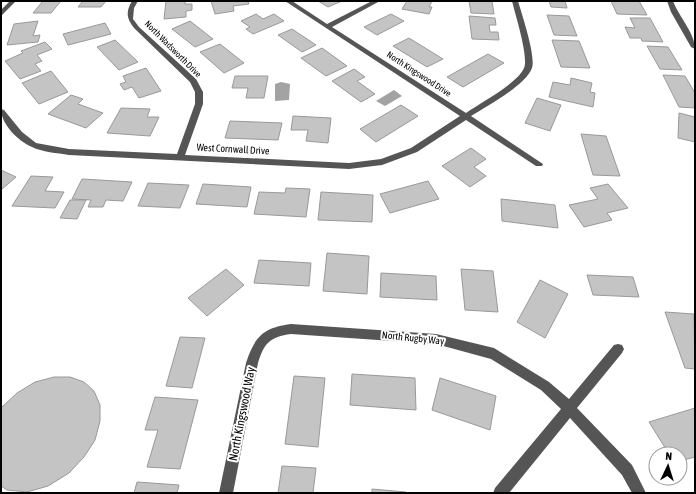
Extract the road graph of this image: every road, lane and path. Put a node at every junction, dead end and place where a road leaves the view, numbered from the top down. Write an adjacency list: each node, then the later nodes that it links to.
1 (13, 1): 7 (street)
2 (135, 1): 12 (street, North Wadsworth Drive)
3 (288, 1): 8 (street, North Kingswood Drive)
4 (377, 1): 8 (street)
5 (516, 1): 11 (street, West Cornwall Drive)
6 (670, 1): 9 (street)
7 (1, 14)
8 (328, 26): 11 (street, North Kingswood Drive)
9 (695, 47)
10 (1, 112): 12 (street, West Cornwall Drive)
11 (466, 116): 12 (street, West Cornwall Drive); 13 (street, North Kingswood Drive)
12 (180, 157)
13 (539, 164)
14 (264, 337): 16 (street, North Rugby Way); 17 (street, North Kingswood Way)
15 (618, 349): 16 (street)
16 (569, 408): 18 (street); 19 (street, North Rugby Way)
17 (226, 493)
18 (500, 493)
19 (639, 493)

